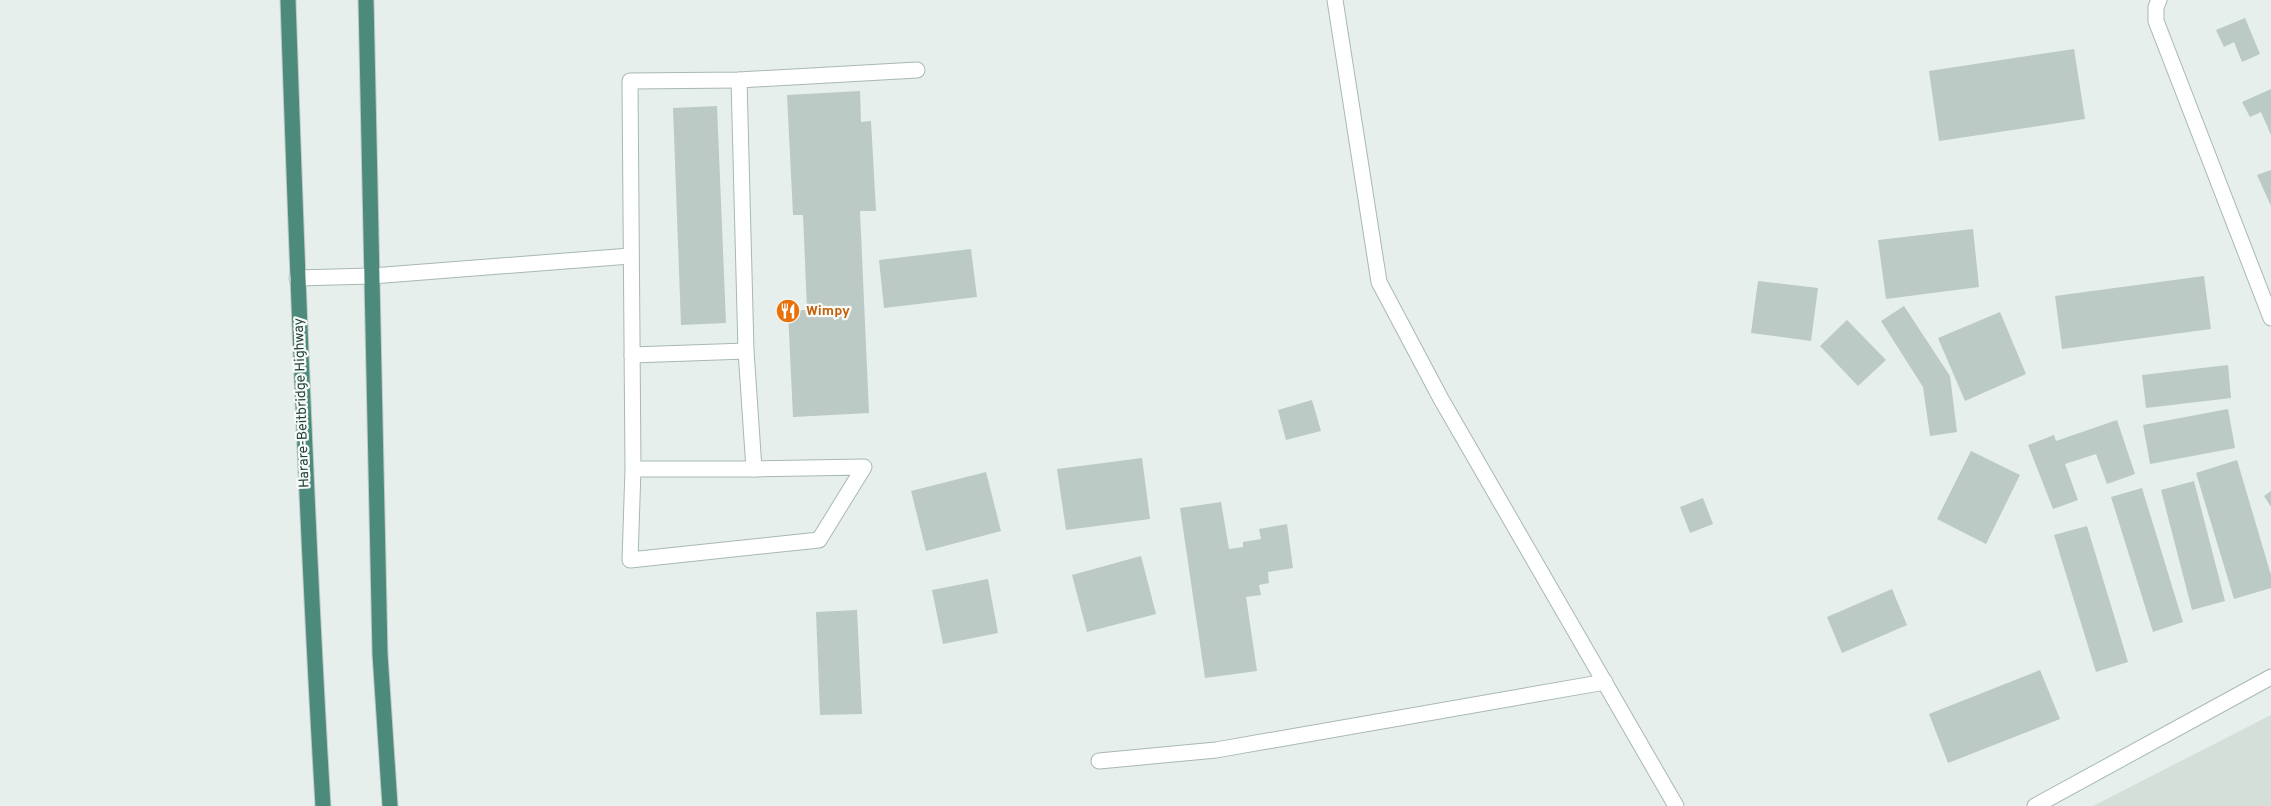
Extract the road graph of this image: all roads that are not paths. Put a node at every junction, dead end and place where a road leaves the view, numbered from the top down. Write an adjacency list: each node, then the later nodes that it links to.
1 (288, 0): 9 (highway, Harare-Beitbridge Highway)
2 (366, 0): 8 (highway)
3 (1335, 0): 16 (street)
4 (2159, 0): 10 (street)
5 (917, 70): 6 (street)
6 (739, 80): 7 (street); 11 (street)
7 (630, 256): 8 (street); 12 (street)
8 (372, 276): 9 (street); 19 (highway)
9 (297, 278): 18 (highway, Harare-Beitbridge Highway)
10 (2271, 318)
11 (746, 351): 12 (street); 14 (street)
12 (632, 355): 13 (street)
13 (633, 469): 14 (street); 14 (street)
14 (754, 470)
15 (2271, 677): 21 (street)
16 (1605, 682): 17 (street); 20 (street)
17 (1099, 761)
18 (323, 806)
19 (390, 806)
20 (1676, 806)
21 (2035, 806)

